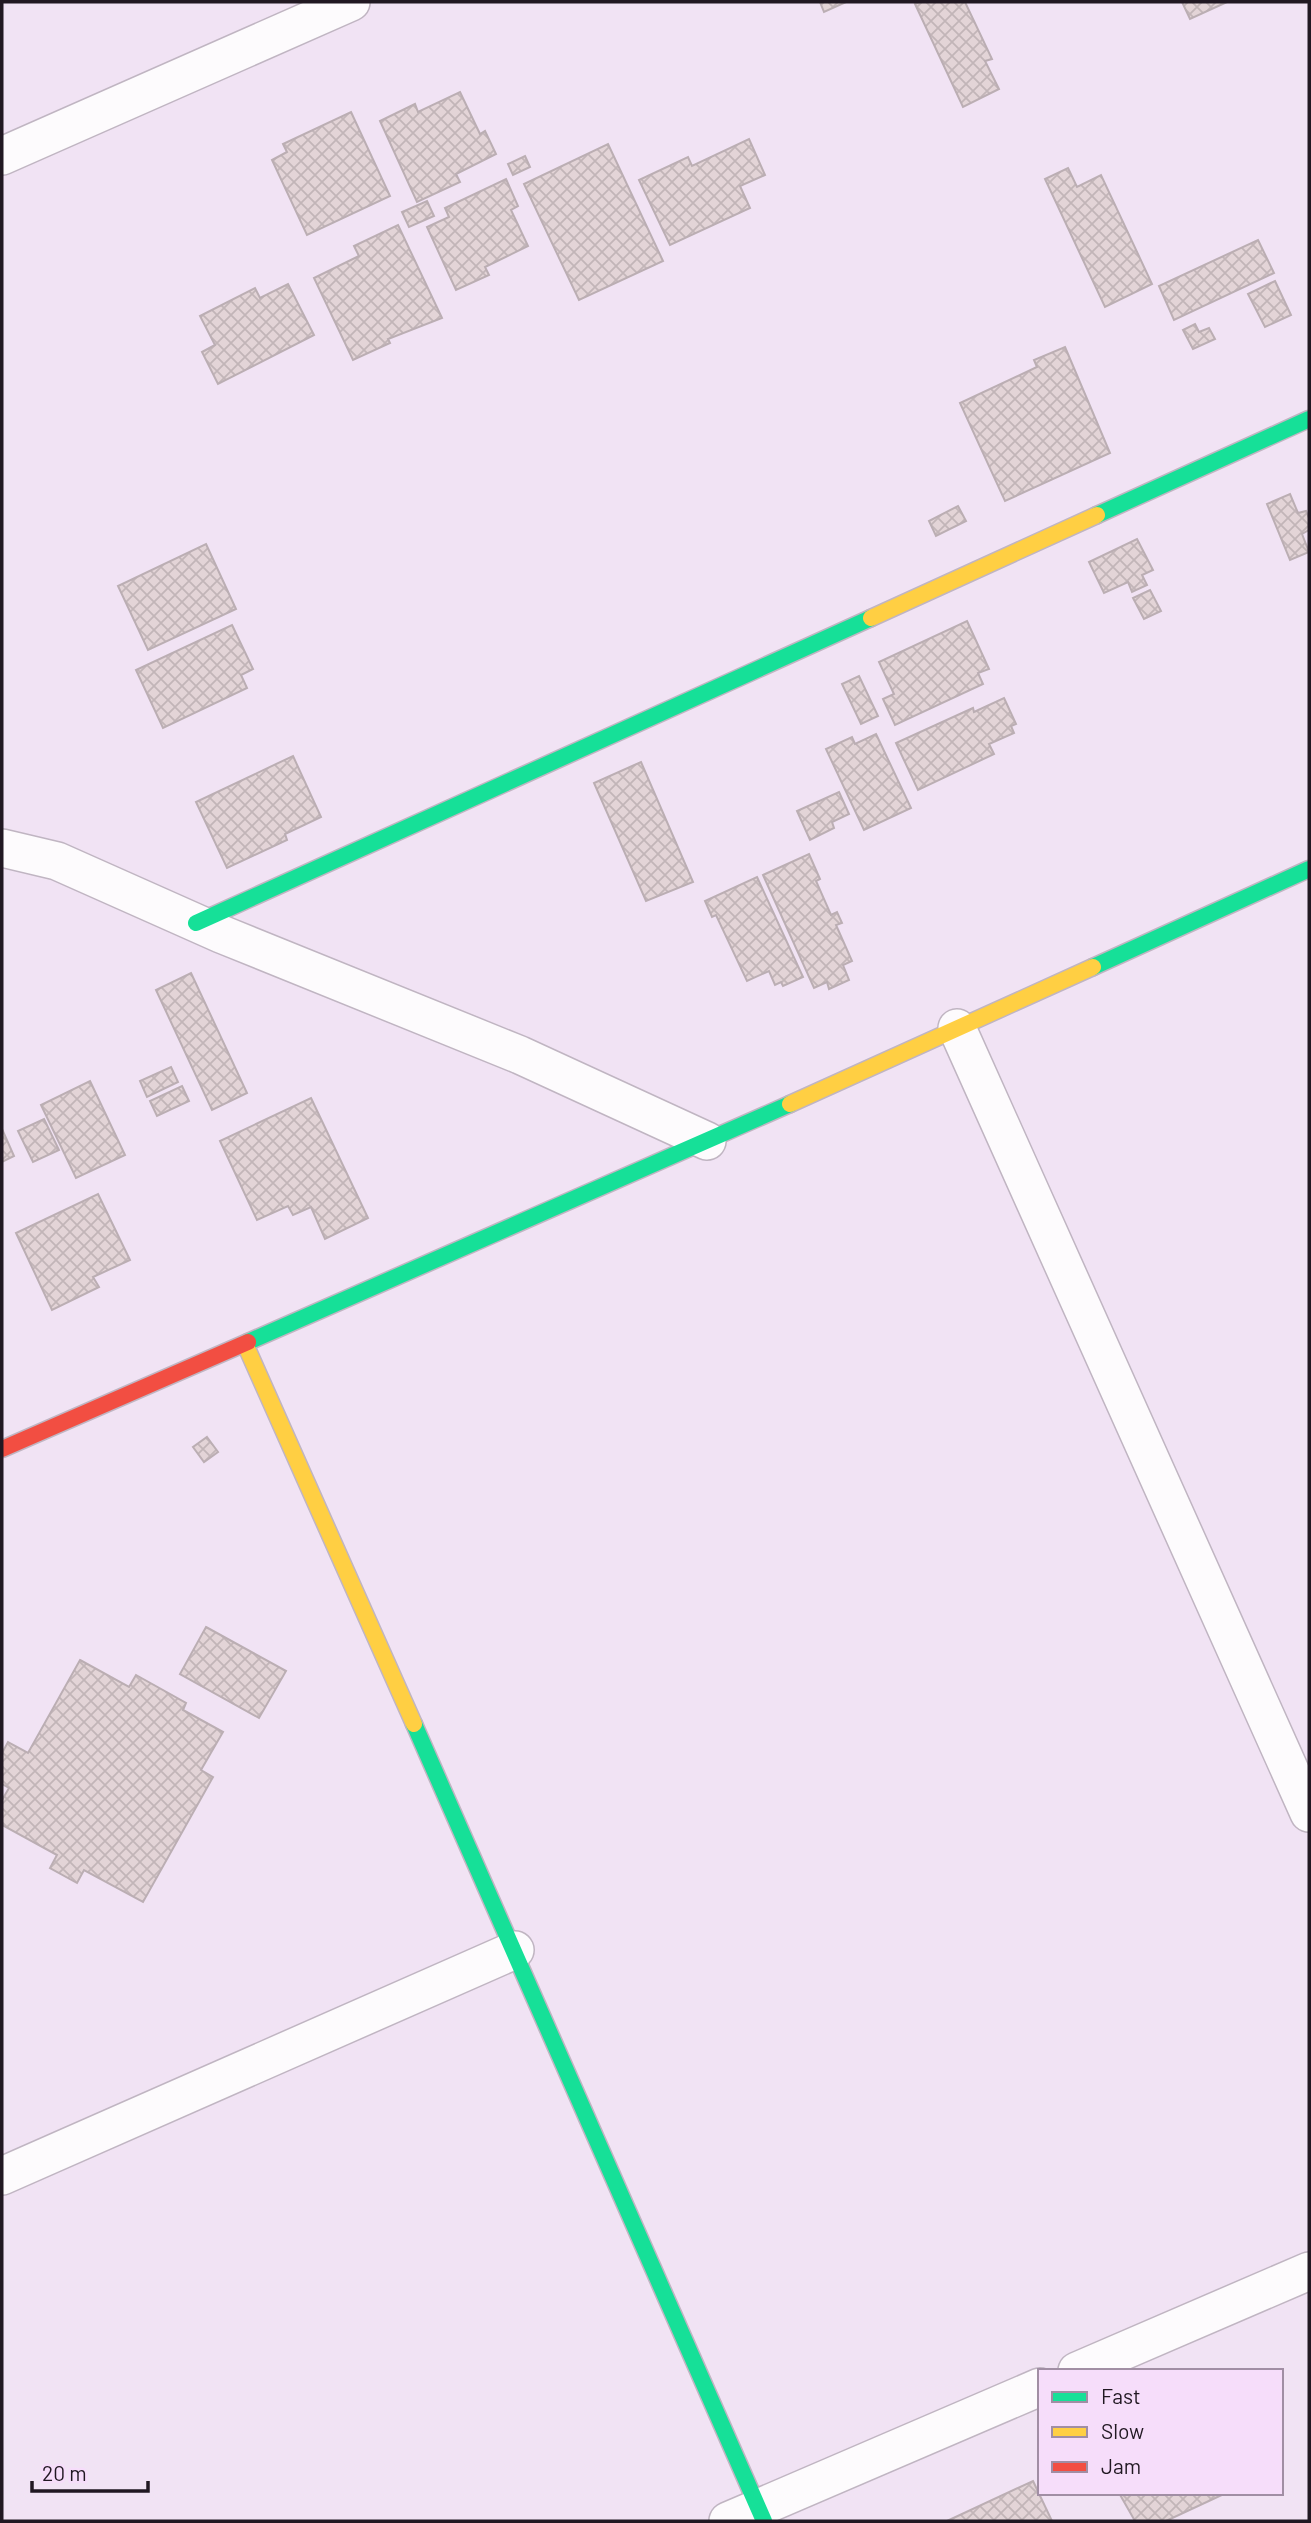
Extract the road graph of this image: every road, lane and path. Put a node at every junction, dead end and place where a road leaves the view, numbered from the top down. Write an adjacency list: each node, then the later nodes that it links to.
1 (351, 2): 2 (street)
2 (2, 156)
3 (1309, 419): 6 (street)
4 (2, 848): 6 (street)
5 (1309, 869): 7 (street)
6 (196, 923): 8 (street)
7 (957, 1028): 8 (street); 11 (street)
8 (707, 1141): 9 (street)
9 (245, 1344): 10 (street); 12 (street)
10 (2, 1450)
11 (1309, 1813)
12 (515, 1950): 13 (street); 17 (street)
13 (2, 2176)
14 (1309, 2271): 15 (street)
15 (1082, 2369)
16 (1038, 2388): 17 (street)
17 (750, 2517)

